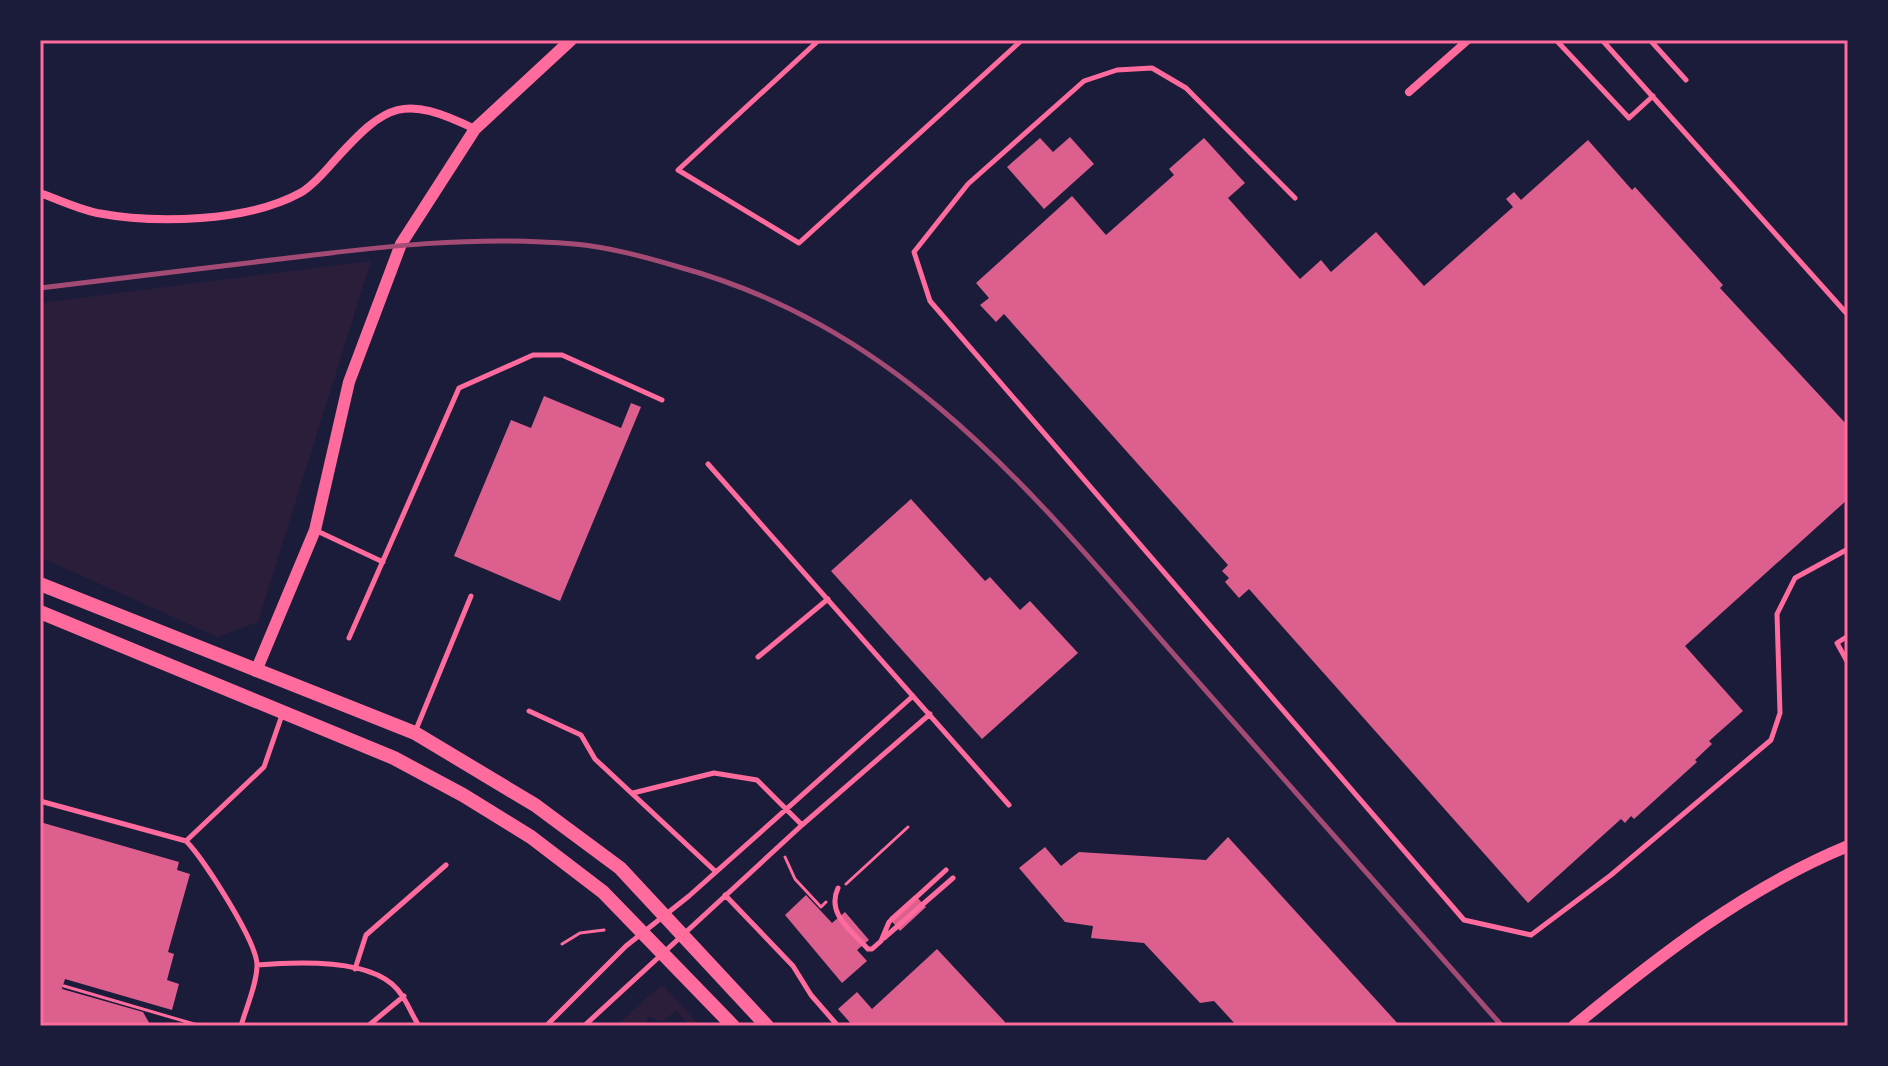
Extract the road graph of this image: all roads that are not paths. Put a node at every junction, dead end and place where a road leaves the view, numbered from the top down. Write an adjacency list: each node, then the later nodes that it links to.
1 (571, 40): 11 (street)
2 (819, 40): 3 (lane)
3 (1022, 40)
4 (1468, 40): 9 (street)
5 (1556, 40): 10 (lane)
6 (1602, 40): 10 (lane)
7 (1650, 40): 8 (lane)
8 (1686, 80)
9 (1409, 92)
10 (1653, 96): 14 (lane)
11 (475, 129): 12 (street); 17 (street)
12 (40, 193)
13 (1295, 198): 18 (lane)
14 (1848, 315)
15 (662, 400): 19 (lane)
16 (708, 464): 22 (lane)
17 (315, 530): 19 (lane); 28 (street)
18 (1848, 549)
19 (383, 562): 25 (lane)
20 (40, 584): 28 (main road)
21 (471, 596): 33 (lane)
22 (828, 599): 26 (lane); 29 (lane)
23 (40, 612): 31 (main road)
24 (1848, 636): 27 (lane)
25 (349, 638)
26 (758, 657)
27 (1848, 663)
28 (256, 671): 33 (main road)
29 (913, 696): 32 (lane); 37 (lane)
30 (529, 711): 34 (lane)
31 (283, 712): 39 (lane); 48 (main road)
32 (930, 714): 36 (lane); 38 (lane)
33 (415, 733): 47 (main road)
34 (633, 793): 37 (lane); 43 (lane)
35 (40, 801): 39 (lane)
36 (1009, 805)
37 (787, 808): 38 (lane); 43 (lane)
38 (802, 825): 46 (lane)
39 (186, 841): 52 (lane)
40 (1848, 846): 63 (street)
41 (446, 865): 53 (lane)
42 (946, 870): 50 (lane)
43 (715, 871): 47 (lane)
44 (953, 878): 50 (lane)
45 (837, 890): 50 (lane)
46 (725, 895): 49 (lane); 62 (lane)
47 (665, 915): 48 (lane); 49 (main road)
48 (643, 932): 51 (main road); 58 (lane)
49 (683, 936): 51 (lane); 61 (main road)
50 (881, 941)
51 (664, 954): 59 (lane); 60 (main road)
52 (257, 965): 53 (lane); 55 (lane)
53 (355, 969): 54 (lane)
54 (404, 996): 56 (lane); 57 (lane)
55 (241, 1026)
56 (368, 1026)
57 (419, 1026)
58 (546, 1026)
59 (584, 1026)
60 (733, 1026)
61 (767, 1026)
62 (838, 1026)
63 (1574, 1026)

